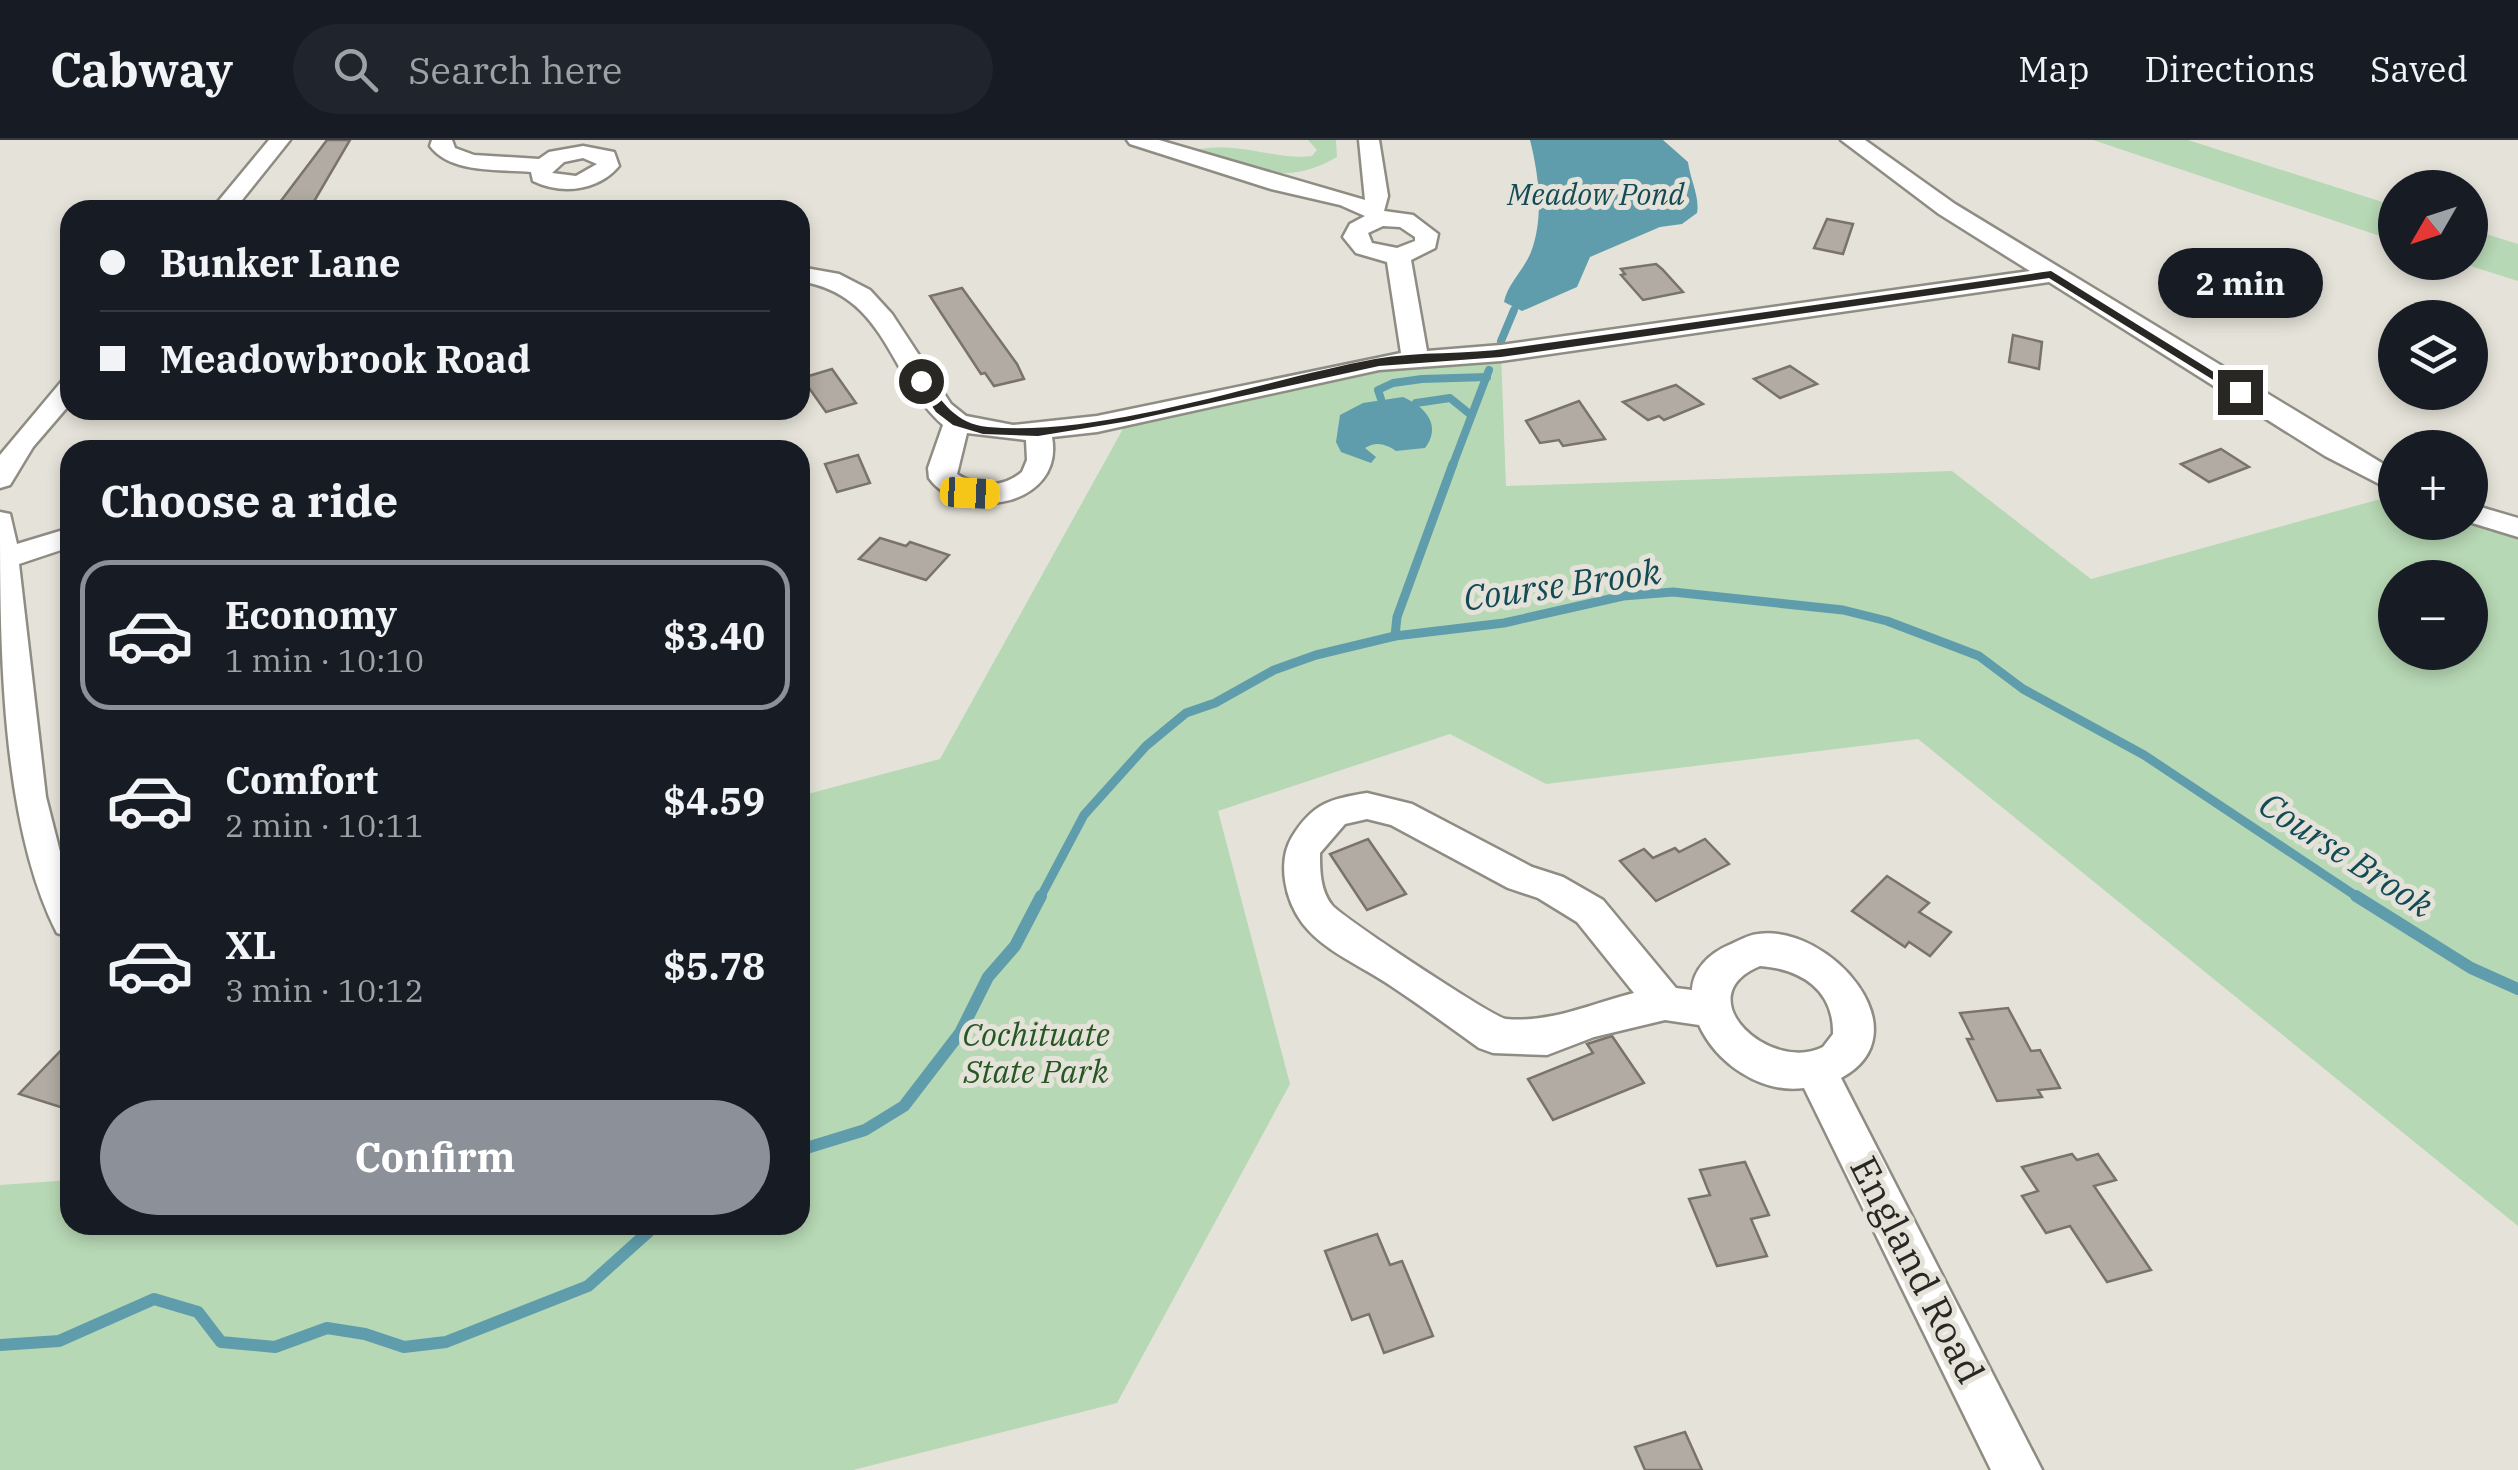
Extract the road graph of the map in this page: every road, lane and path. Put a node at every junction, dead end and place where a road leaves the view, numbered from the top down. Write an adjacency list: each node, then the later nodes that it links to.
1 (280, 140): 8 (street)
2 (442, 140): 6 (street)
3 (1137, 140): 10 (street)
4 (1369, 140): 10 (street)
5 (1851, 140): 12 (street)
6 (543, 166): 7 (street); 7 (street)
7 (565, 183): 9 (street)
8 (230, 200)
9 (559, 200)
10 (1376, 215): 11 (street); 11 (street)
11 (1398, 255): 14 (street)
12 (2051, 275): 14 (street); 19 (street)
13 (810, 276): 16 (street)
14 (1416, 358): 17 (street)
15 (60, 400): 18 (street)
16 (957, 422): 17 (street); 17 (street)
17 (1038, 432)
18 (2, 469)
19 (2378, 474)
20 (2488, 519): 22 (street)
21 (0, 521): 24 (street)
22 (2518, 528)
23 (60, 540): 24 (street)
24 (5, 558): 25 (street)
25 (60, 906)
26 (1664, 1004): 26 (street); 27 (street)
27 (1710, 1010): 28 (street); 28 (street)
28 (1816, 1070): 29 (street, England Road)
29 (2017, 1470)

